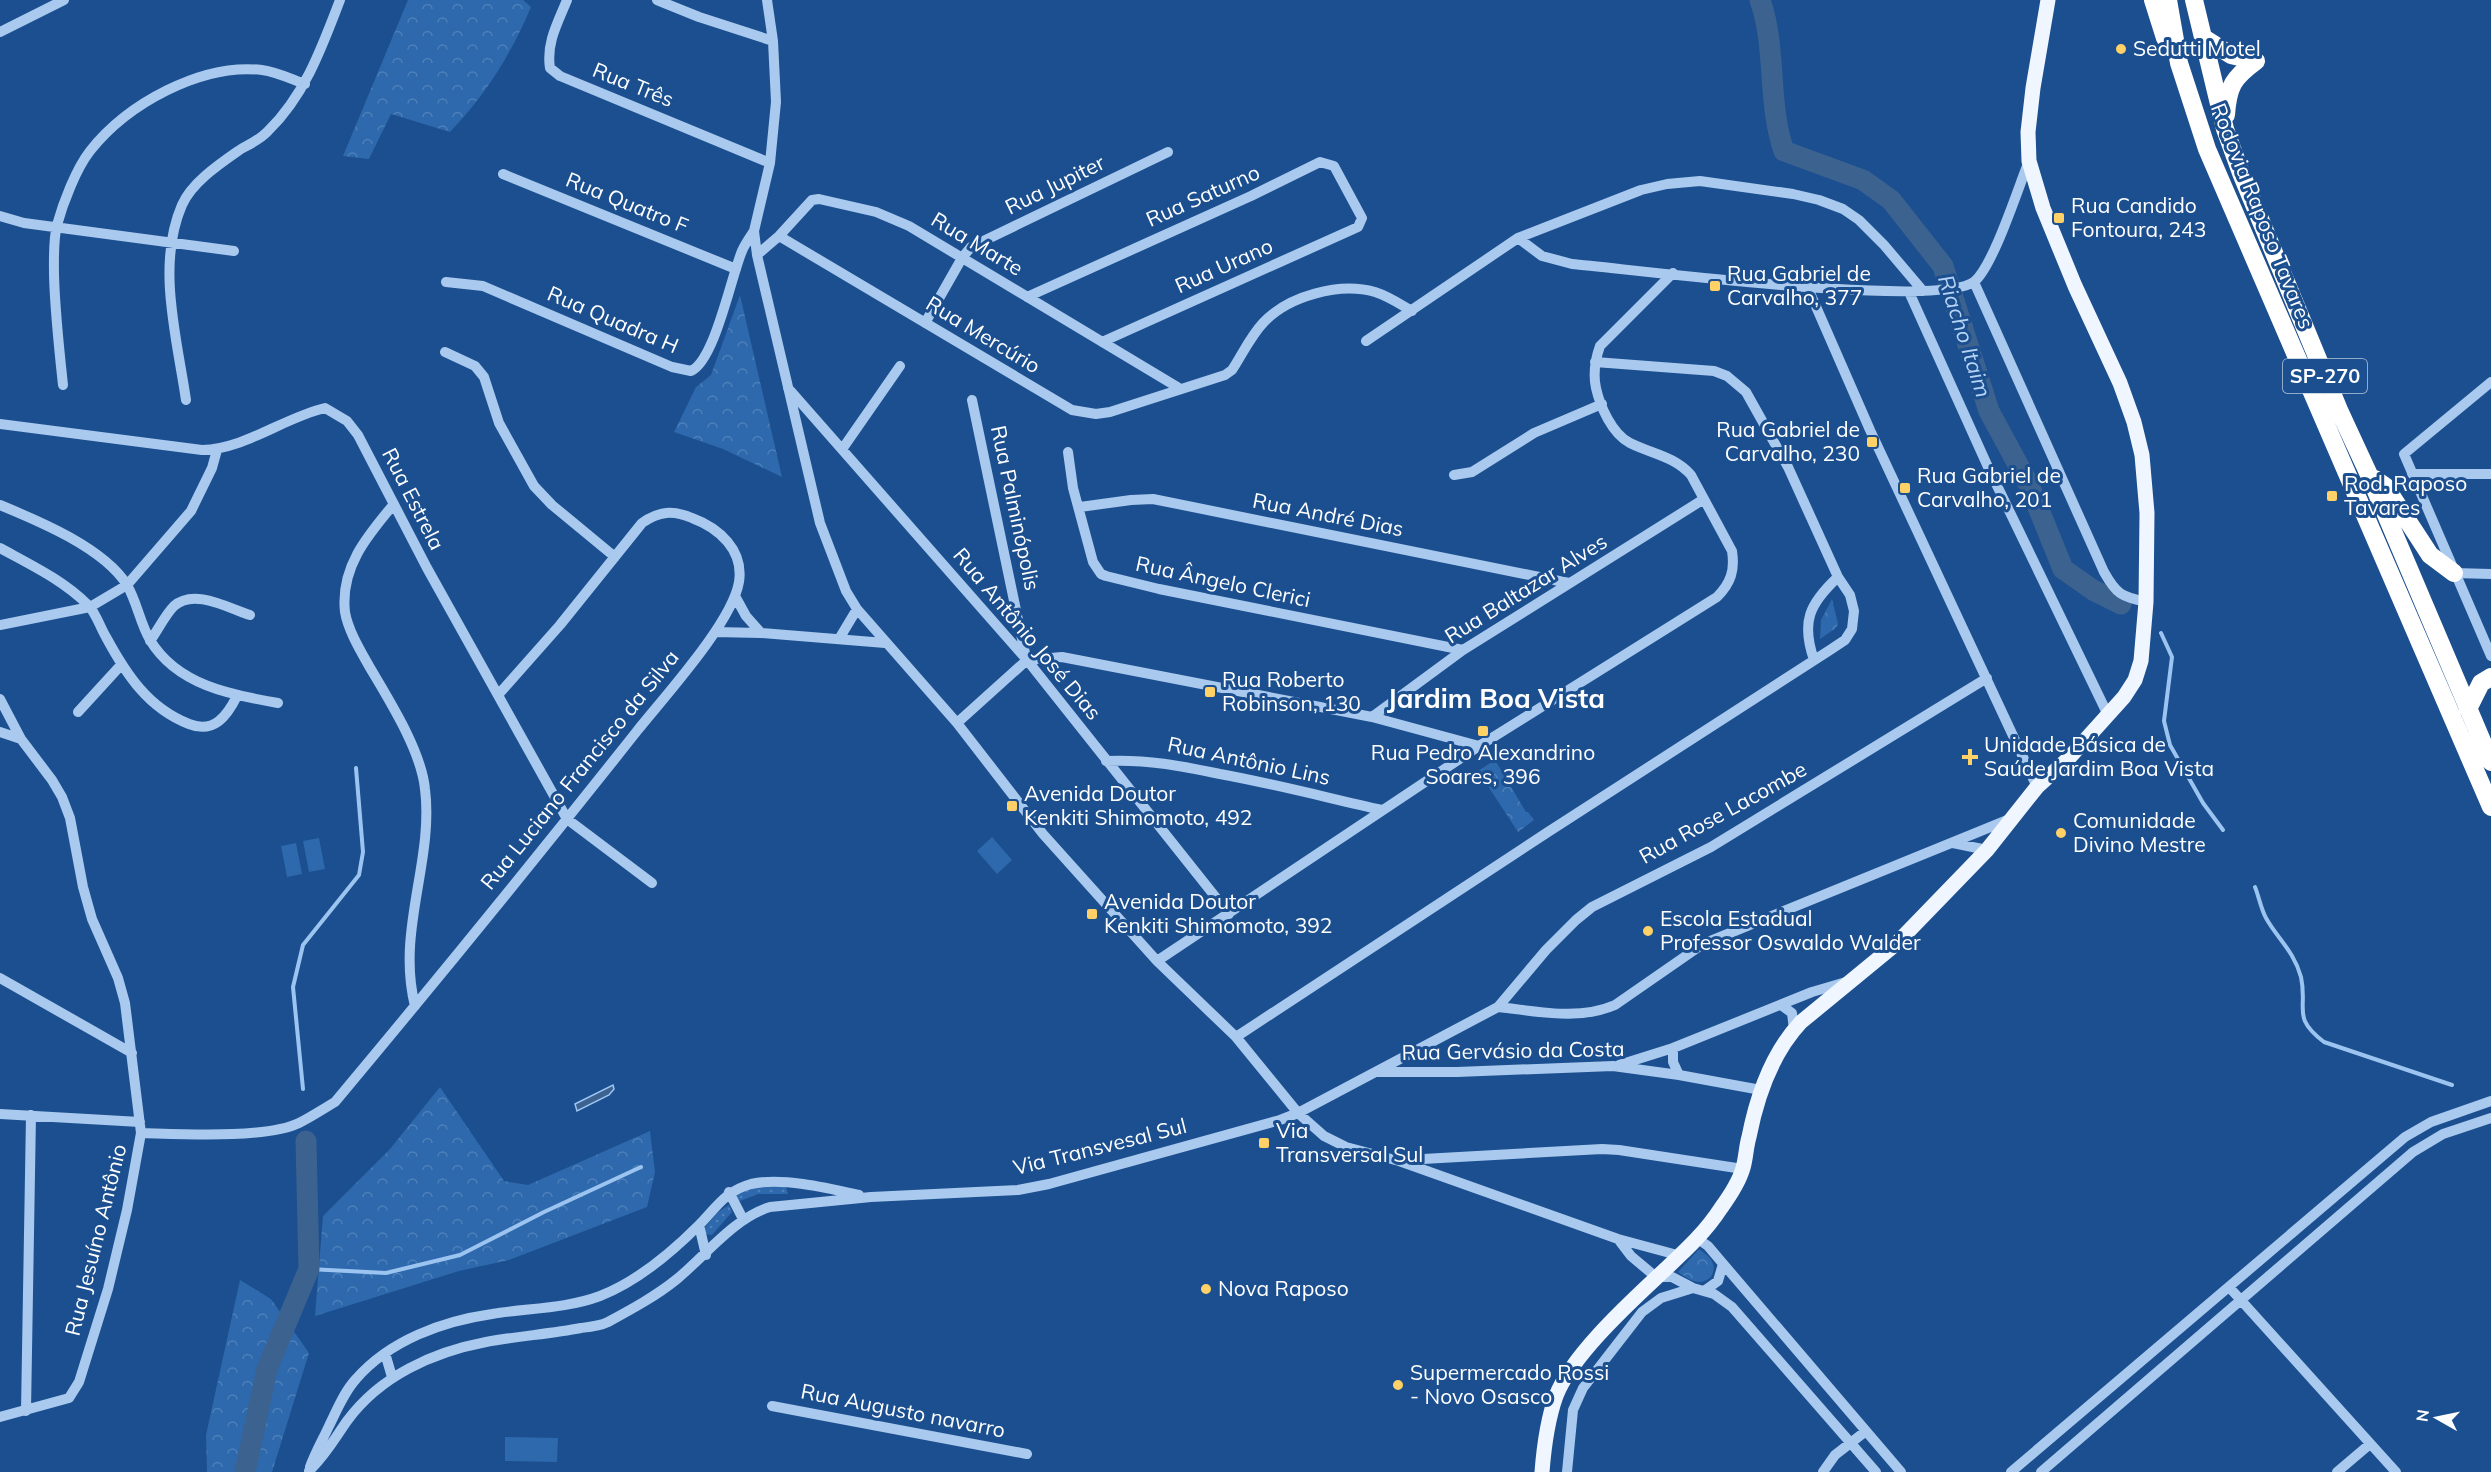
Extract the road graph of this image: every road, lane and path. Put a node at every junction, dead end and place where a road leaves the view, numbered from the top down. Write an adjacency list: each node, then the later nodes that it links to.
1 (64, 0): 10 (street)
2 (340, 0): 14 (street)
3 (567, 0): 18 (street, Rua Três)
4 (657, 0): 12 (street)
5 (767, 0): 12 (street)
6 (2048, 0): 17 (main road)
7 (2153, 0): 13 (highway)
8 (2168, 0): 13 (highway, Rodovia Raposo Tavares / SP-270)
9 (2194, 0): 11 (highway, Rodovia Raposo Tavares / SP-270)
10 (0, 32)
11 (2204, 38): 15 (highway, Rodovia Raposo Tavares / SP-270); 15 (highway)
12 (773, 41): 18 (street)
13 (2179, 63): 104 (highway, Rodovia Raposo Tavares / SP-270)
14 (304, 84): 22 (street); 26 (street)
15 (2225, 129): 59 (highway, Rodovia Raposo Tavares / SP-270)
16 (1168, 152): 29 (street, Rua Jupiter)
17 (2029, 161): 33 (street); 72 (main road)
18 (770, 163): 23 (street)
19 (503, 174): 30 (street, Rua Quatro F)
20 (0, 216): 22 (street)
21 (1360, 224): 37 (street, Rua Saturno); 41 (street, Rua Urano)
22 (56, 227): 26 (street); 46 (street)
23 (754, 231): 28 (street); 30 (street)
24 (779, 236): 28 (street, Rua Marte); 29 (street, Rua Marte); 39 (street, Rua Mercúrio)
25 (1518, 238): 31 (street); 35 (street); 38 (street)
26 (172, 243): 27 (street); 49 (street)
27 (234, 251)
28 (757, 255): 47 (street)
29 (962, 258): 37 (street, Rua Marte); 39 (street)
30 (736, 269): 32 (street, Rua Quadra H)
31 (1673, 273): 34 (street); 43 (street)
32 (446, 282)
33 (1974, 282): 35 (street); 72 (street)
34 (1807, 286): 36 (street); 88 (street)
35 (1923, 291): 36 (street)
36 (1909, 292): 95 (street)
37 (1027, 297): 41 (street, Rua Marte)
38 (1412, 311): 40 (street); 48 (street, Rua Mercúrio)
39 (925, 323): 48 (street, Rua Mercúrio)
40 (1366, 341)
41 (1102, 342): 48 (street, Rua Marte)
42 (445, 352): 65 (street)
43 (1595, 362): 51 (street); 68 (street)
44 (900, 366): 53 (street)
45 (2491, 382): 56 (street)
46 (63, 384)
47 (788, 387): 53 (street, Rua Antônio José Dias); 74 (street)
48 (1179, 388)
49 (186, 400)
50 (972, 400): 84 (street, Rua Palminópolis)
51 (1602, 404): 58 (street); 60 (street)
52 (0, 424): 54 (street, Rua Estrela)
53 (843, 448): 84 (street, Rua Antônio José Dias)
54 (217, 450): 61 (street, Rua Estrela); 70 (street)
55 (1068, 452): 63 (street, Rua Ângelo Clerici)
56 (2412, 474): 57 (street); 66 (street)
57 (2491, 474)
58 (1454, 475)
59 (2370, 477): 66 (highway); 93 (highway, Rodovia Raposo Tavares / SP-270)
60 (1704, 499): 69 (street, Rua Baltazar Alves); 100 (street)
61 (394, 504): 89 (street, Rua Estrela); 116 (street)
62 (0, 505): 70 (street)
63 (1080, 507): 69 (street, Rua André Dias); 82 (street, Rua Ângelo Clerici)
64 (0, 548): 73 (street)
65 (615, 557): 71 (street, Rua Luciano Francisco da Silva); 89 (street, Rua Luciano Francisco da Silva)
66 (2454, 573): 67 (street); 83 (street)
67 (2491, 574)
68 (1838, 578): 85 (street); 85 (street)
69 (1569, 583): 82 (street, Rua Baltazar Alves)
70 (127, 585): 73 (street); 80 (street)
71 (735, 596): 77 (street, Rua Luciano Francisco da Silva); 78 (street)
72 (2146, 602): 95 (main road)
73 (90, 607): 76 (street); 86 (street)
74 (857, 609): 79 (street); 81 (street)
75 (250, 615): 80 (street)
76 (0, 625)
77 (716, 632): 78 (street); 107 (street, Rua Luciano Francisco da Silva)
78 (760, 633): 79 (street)
79 (839, 639): 81 (street)
80 (150, 641): 90 (street)
81 (885, 643): 97 (street)
82 (1463, 650): 96 (street, Rua Baltazar Alves)
83 (2491, 656)
84 (1027, 660): 96 (street); 97 (street); 101 (street, Rua Antônio José Dias)
85 (1814, 660): 119 (street)
86 (121, 665): 90 (street); 94 (street)
87 (2491, 677): 93 (highway)
88 (1988, 678): 103 (street); 117 (street, Rua Rose Lacombe)
89 (498, 695): 107 (street, Rua Estrela)
90 (237, 696): 92 (street)
91 (0, 699): 99 (street, Rua Jesuíno Antônio)
92 (278, 703)
93 (2468, 709): 102 (highway, Rodovia Raposo Tavares / SP-270)
94 (78, 712)
95 (2108, 715): 103 (main road)
96 (1372, 717): 100 (street)
97 (957, 723): 112 (street)
98 (0, 732): 99 (street)
99 (21, 739): 121 (street, Rua Jesuíno Antônio)
100 (1479, 746): 105 (street)
101 (1106, 760): 105 (street, Rua Antônio Lins); 111 (street, Rua Antônio José Dias)
102 (2491, 762)
103 (2037, 787): 106 (main road)
104 (2491, 807)
105 (1382, 810): 111 (street)
106 (2010, 818): 108 (street); 109 (main road)
107 (567, 819): 110 (street, Rua Estrela); 116 (street, Rua Luciano Francisco da Silva)
108 (1953, 843): 109 (street); 117 (street)
109 (1987, 850): 114 (main road)
110 (651, 883)
111 (1229, 914): 112 (street)
112 (1157, 961): 119 (street)
113 (0, 978): 121 (street)
114 (1856, 980): 115 (street); 118 (main road)
115 (1781, 1005): 118 (street); 120 (street)
116 (415, 1006): 131 (street, Rua Luciano Francisco da Silva)
117 (1498, 1007): 123 (street, Via Transvesal Sul)
118 (1794, 1030): 125 (main road)
119 (1236, 1037): 127 (street)
120 (1673, 1048): 122 (street); 124 (street)
121 (132, 1053): 131 (street, Rua Jesuíno Antônio)
122 (1613, 1066): 123 (street, Rua Gervásio da Costa); 124 (street, Rua Gervásio da Costa)
123 (1372, 1072): 127 (street, Via Transvesal Sul)
124 (1679, 1075): 125 (street, Rua Gervásio da Costa)
125 (1761, 1090): 133 (main road)
126 (2491, 1101): 134 (street)
127 (1298, 1113): 132 (street); 136 (street, Via Transvesal Sul)
128 (0, 1114): 129 (street, Rua Luciano Francisco da Silva)
129 (31, 1115): 131 (street, Rua Luciano Francisco da Silva); 155 (street)
130 (2491, 1118): 137 (street)
131 (141, 1128): 155 (street, Rua Jesuíno Antônio)
132 (1399, 1161): 133 (street); 140 (street)
133 (1743, 1169): 141 (main road)
134 (2350, 1183): 137 (street); 146 (street)
135 (729, 1192): 136 (street, Via Transvesal Sul); 138 (street); 139 (street, Via Transvesal Sul)
136 (871, 1197): 138 (street, Via Transvesal Sul)
137 (2360, 1197): 149 (street)
138 (743, 1219): 142 (street, Via Transvesal Sul)
139 (699, 1225): 142 (street); 150 (street, Via Transvesal Sul)
140 (1618, 1239): 143 (street); 145 (street)
141 (1698, 1239): 143 (main road); 144 (street)
142 (705, 1255): 153 (street, Via Transvesal Sul)
143 (1681, 1256): 145 (main road)
144 (1723, 1264): 148 (street); 157 (street)
145 (1656, 1277): 147 (street); 162 (main road)
146 (2229, 1287): 149 (street); 151 (street)
147 (1692, 1288): 148 (street); 163 (street)
148 (1704, 1291): 158 (street)
149 (2241, 1300): 152 (street); 159 (street)
150 (385, 1353): 153 (street); 161 (street, Via Transvesal Sul)
151 (2154, 1353): 152 (street); 167 (street)
152 (2166, 1365): 168 (street)
153 (392, 1377): 161 (street, Via Transvesal Sul)
154 (772, 1406): 160 (street, Rua Augusto navarro)
155 (26, 1411): 156 (street, Rua Jesuíno Antônio)
156 (0, 1417)
157 (1866, 1431): 158 (street); 166 (street)
158 (1851, 1443): 164 (street); 165 (street)
159 (2370, 1443): 169 (street); 170 (street)
160 (1027, 1454)
161 (309, 1472)
162 (1542, 1472)
163 (1567, 1472)
164 (1823, 1472)
165 (1876, 1472)
166 (1901, 1472)
167 (2011, 1472)
168 (2041, 1472)
169 (2337, 1472)
170 (2396, 1472)

